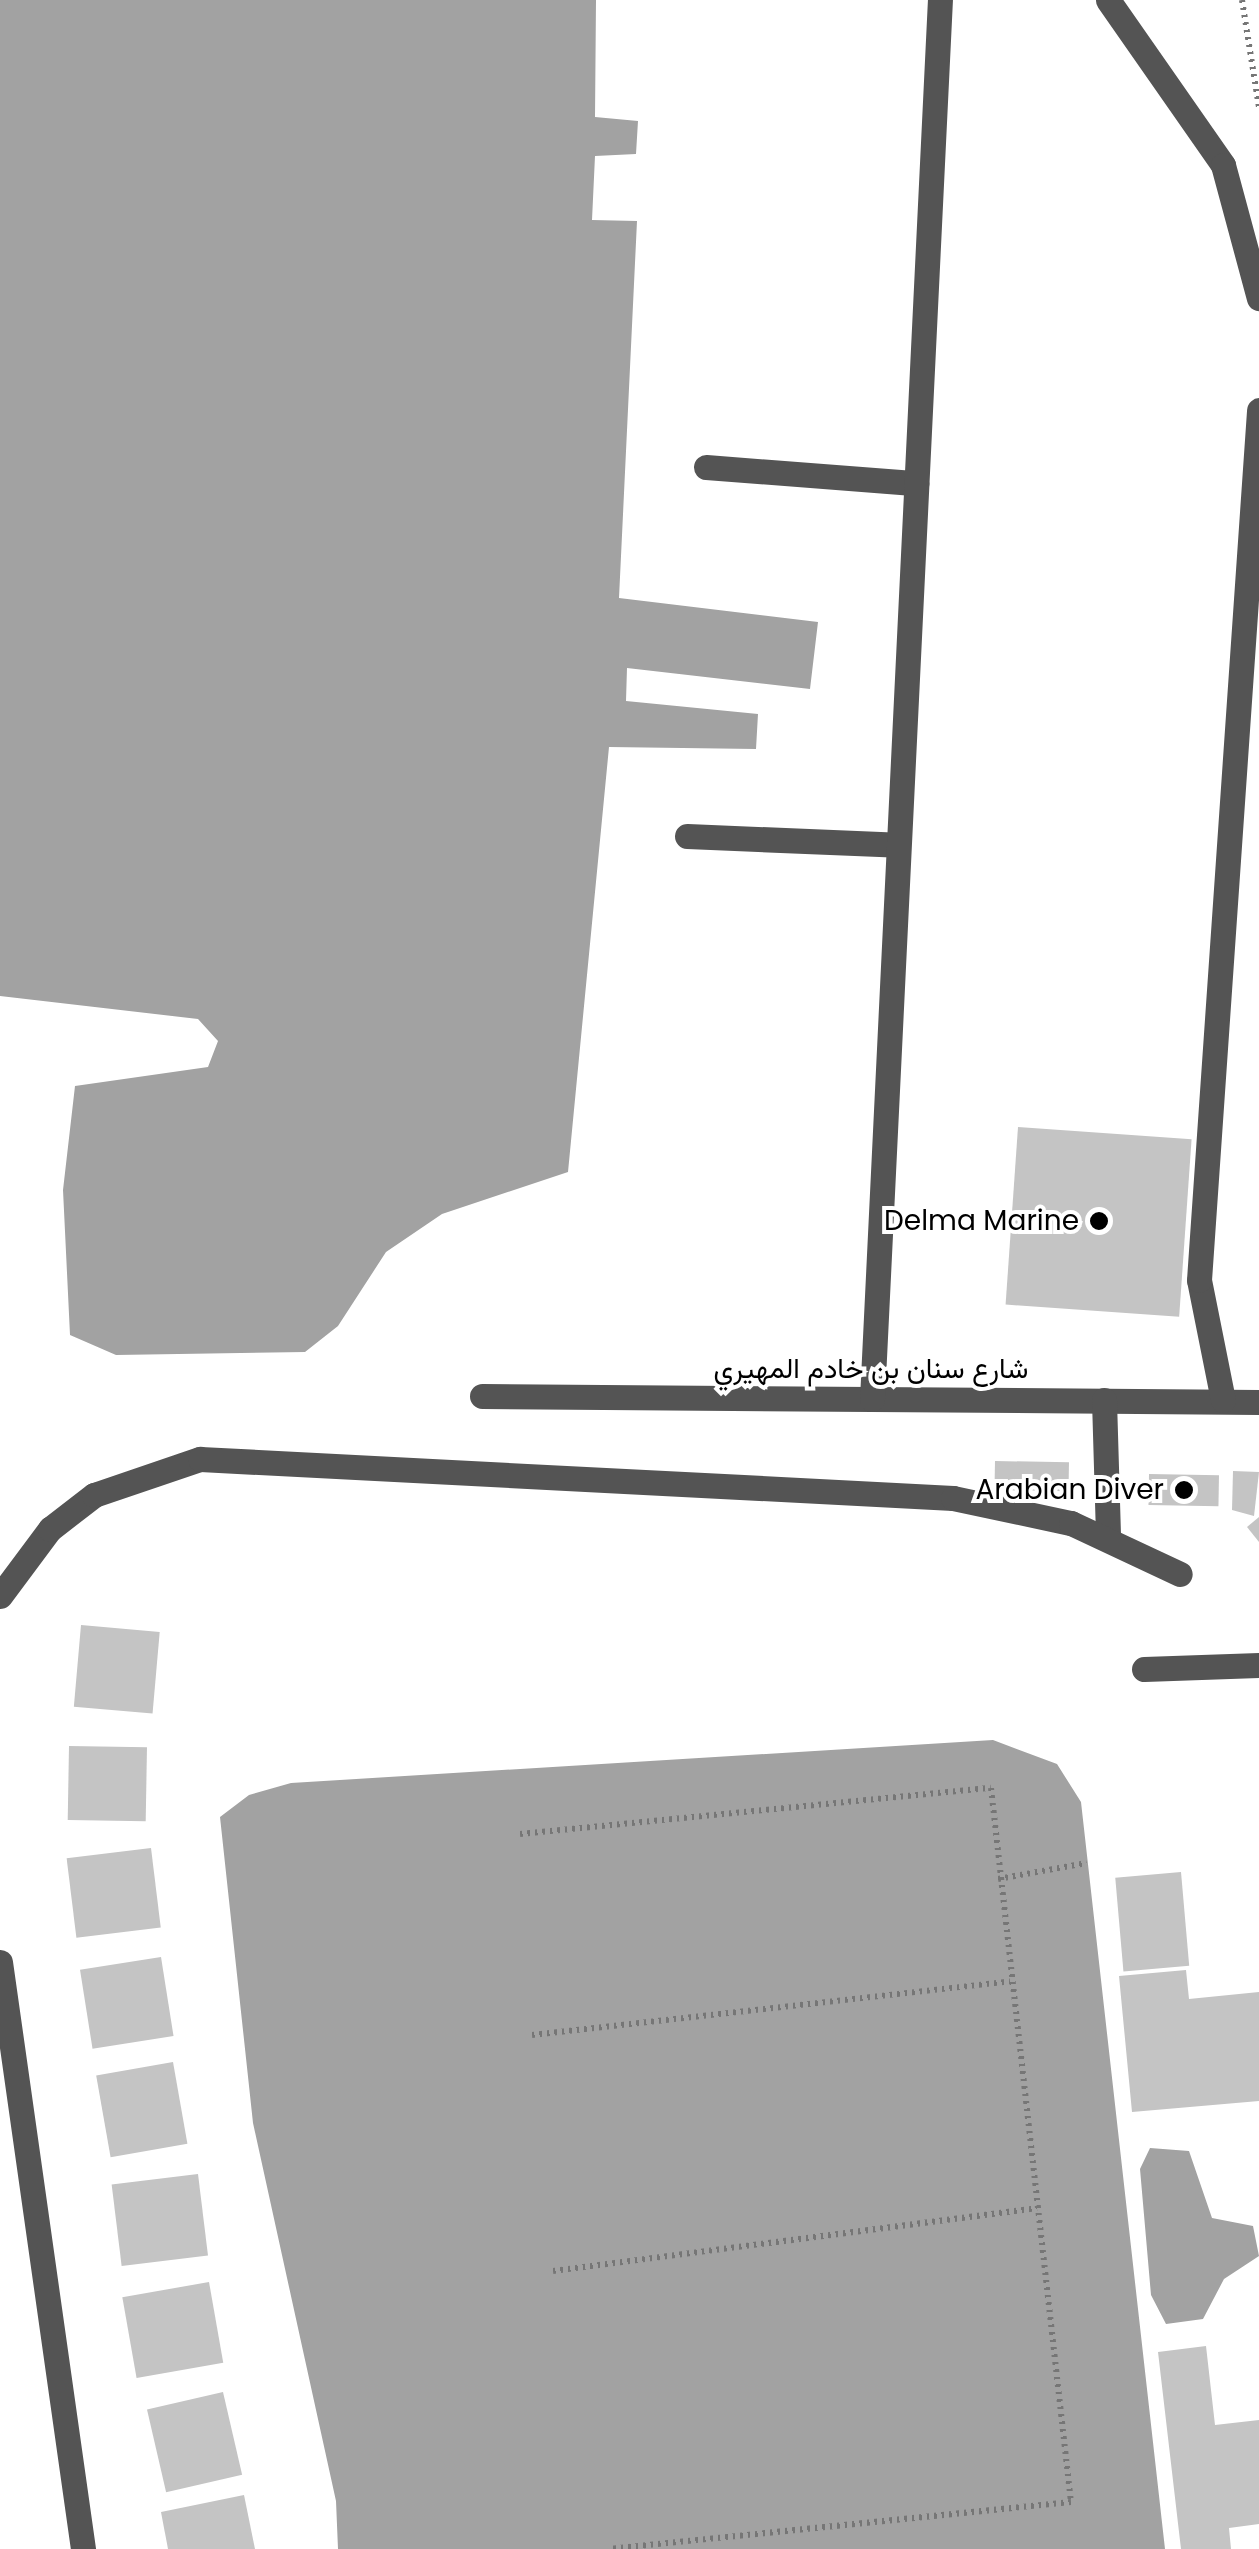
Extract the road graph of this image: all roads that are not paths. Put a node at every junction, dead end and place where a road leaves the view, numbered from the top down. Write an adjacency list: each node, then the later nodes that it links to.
1 (940, 0): 6 (street)
2 (1108, 0): 3 (street)
3 (1259, 298)
4 (1259, 410): 12 (street)
5 (706, 467): 6 (street)
6 (916, 483): 8 (street)
7 (687, 836): 8 (street)
8 (898, 846): 10 (street)
9 (482, 1396): 10 (street, شارع سنان بن خادم المهيري)
10 (872, 1399): 11 (street, شارع سنان بن خادم المهيري)
11 (1104, 1400): 12 (street, شارع سنان بن خادم المهيري); 14 (street)
12 (1223, 1400): 13 (street, شارع سنان بن خادم المهيري)
13 (1259, 1402)
14 (1108, 1538): 15 (street); 16 (street)
15 (1180, 1574)
16 (0, 1596)
17 (1259, 1665): 18 (street)
18 (1144, 1669)
19 (0, 1962): 20 (street)
20 (83, 2549)

